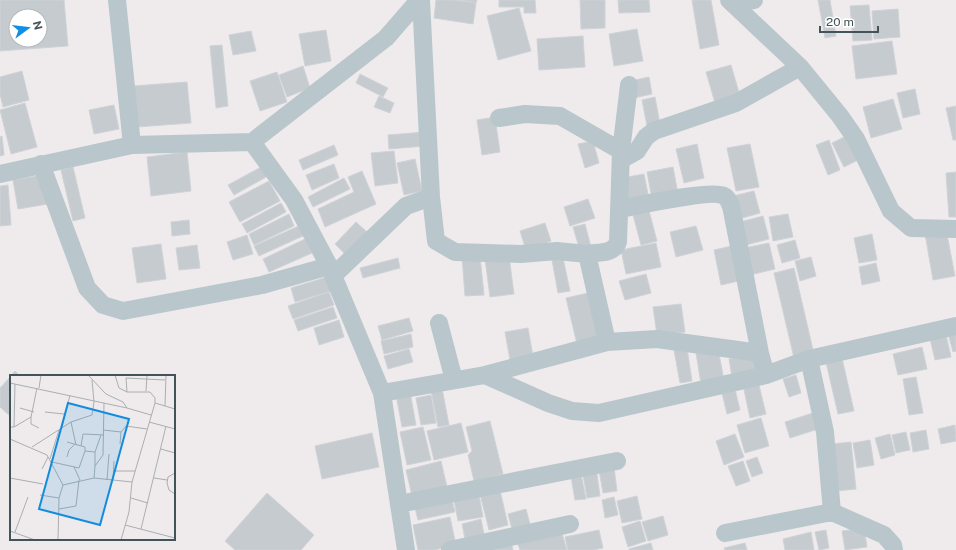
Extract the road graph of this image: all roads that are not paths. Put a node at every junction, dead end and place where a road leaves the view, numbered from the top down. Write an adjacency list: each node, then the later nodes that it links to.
1 (117, 0): 9 (street)
2 (420, 0): 8 (street); 13 (street)
3 (754, 0): 4 (street)
4 (730, 2): 5 (street)
5 (800, 67): 10 (street); 15 (street)
6 (629, 85): 10 (street)
7 (499, 118): 10 (street)
8 (252, 142): 9 (street); 17 (street)
9 (132, 145): 11 (street)
10 (621, 156): 14 (street)
11 (41, 164): 12 (street); 17 (street)
12 (0, 174)
13 (431, 197): 16 (street); 17 (street)
14 (619, 210): 16 (street); 21 (street)
15 (956, 229)
16 (587, 254): 20 (street)
17 (331, 270): 26 (street)
18 (439, 323): 25 (street)
19 (956, 326): 22 (street)
20 (607, 342): 21 (street); 23 (street)
21 (760, 353): 24 (street)
22 (809, 360): 24 (street); 29 (street)
23 (485, 375): 24 (street); 25 (street)
24 (766, 375)
25 (454, 380): 26 (street)
26 (382, 393): 28 (street)
27 (617, 461): 28 (street)
28 (399, 504): 33 (street)
29 (832, 512): 31 (street); 35 (street)
30 (570, 524): 32 (street)
31 (725, 533)
32 (486, 546): 34 (street)
33 (406, 550)
34 (450, 550)
35 (894, 550)

